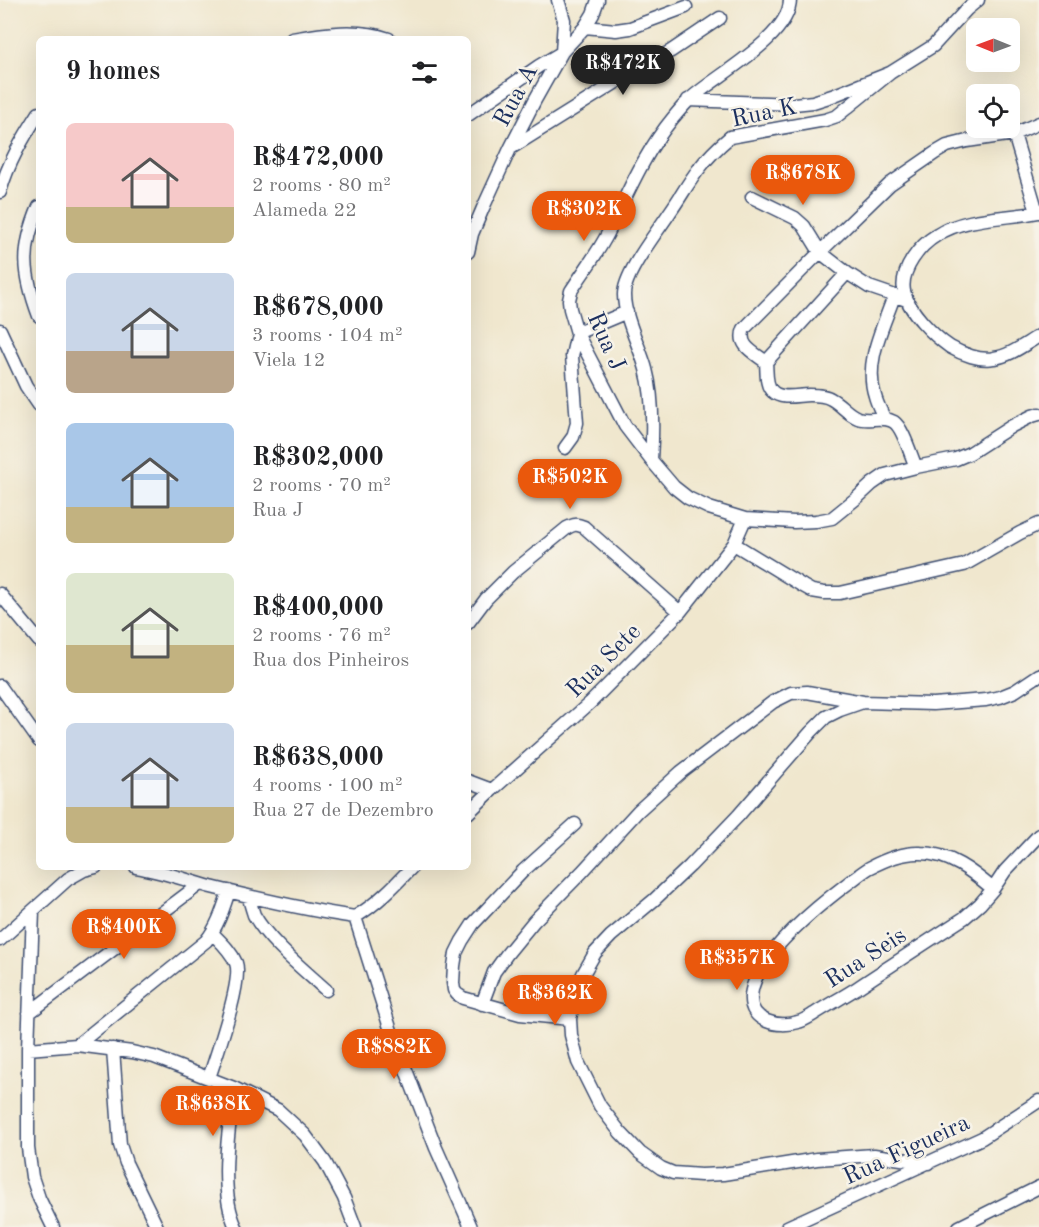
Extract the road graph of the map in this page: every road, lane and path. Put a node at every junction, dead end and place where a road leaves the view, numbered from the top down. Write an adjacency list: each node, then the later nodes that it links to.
1 (558, 0): 10 (street)
2 (598, 0): 7 (street, Rua A)
3 (789, 0): 12 (street, Rua J)
4 (978, 0): 11 (street)
5 (686, 7): 7 (street)
6 (720, 18): 19 (street)
7 (585, 27): 10 (street, Rua A)
8 (309, 36): 9 (street)
9 (378, 36)
10 (562, 52): 13 (street); 19 (street, Rua A)
11 (890, 73): 12 (street); 30 (street, Rua K)
12 (688, 100): 32 (street, Rua J)
13 (471, 113)
14 (36, 118): 20 (street)
15 (1039, 123): 16 (street)
16 (1020, 131)
17 (987, 138): 25 (street)
18 (1015, 138): 22 (street)
19 (510, 149): 24 (street, Rua A)
20 (0, 192)
21 (752, 197): 25 (street)
22 (1038, 212): 28 (street)
23 (36, 214): 29 (street)
24 (471, 238)
25 (820, 252): 26 (street); 34 (street)
26 (846, 273): 27 (street); 34 (street)
27 (894, 296): 28 (street); 37 (street)
28 (907, 300): 33 (street)
29 (36, 306)
30 (627, 312): 32 (street); 39 (street, Rua K)
31 (0, 330): 35 (street)
32 (577, 333): 38 (street); 39 (street, Rua J)
33 (1039, 336)
34 (766, 362): 37 (street)
35 (36, 401)
36 (1039, 414): 40 (street, Rua J)
37 (884, 418): 40 (street)
38 (565, 448)
39 (651, 460): 41 (street, Rua J)
40 (916, 467): 41 (street, Rua J)
41 (745, 519): 43 (street, Rua Sete)
42 (1039, 524): 43 (street)
43 (734, 544): 45 (street, Rua Sete)
44 (0, 594): 47 (street)
45 (681, 612): 46 (street); 53 (street, Rua Sete)
46 (471, 619)
47 (36, 637)
48 (1039, 675): 50 (street)
49 (0, 686): 51 (street)
50 (863, 702): 69 (street); 71 (street)
51 (36, 737)
52 (471, 782): 53 (street)
53 (492, 790): 54 (street, Rua Sete)
54 (471, 810)
55 (575, 824): 69 (street)
56 (1039, 835): 61 (street, Rua Seis)
57 (84, 870): 64 (street)
58 (157, 870): 60 (street)
59 (409, 870): 65 (street)
60 (200, 884): 62 (street); 70 (street)
61 (993, 889): 61 (street, Rua Seis)
62 (229, 891): 63 (street); 66 (street)
63 (249, 897): 65 (street); 68 (street)
64 (33, 911): 67 (street); 70 (street)
65 (355, 917): 84 (street)
66 (212, 933): 72 (street); 75 (street)
67 (0, 940)
68 (326, 990)
69 (482, 1004): 71 (street)
70 (29, 1013): 73 (street)
71 (570, 1019): 78 (street)
72 (77, 1045): 73 (street); 74 (street)
73 (28, 1049): 80 (street)
74 (113, 1049): 75 (street); 81 (street)
75 (209, 1078): 76 (street)
76 (234, 1088): 82 (street); 83 (street)
77 (1039, 1101): 78 (street, Rua Figueira)
78 (929, 1163): 85 (street, Rua Figueira)
79 (1039, 1187): 86 (street)
80 (53, 1227)
81 (157, 1227)
82 (236, 1227)
83 (355, 1227)
84 (471, 1227)
85 (787, 1227)
86 (959, 1227)

